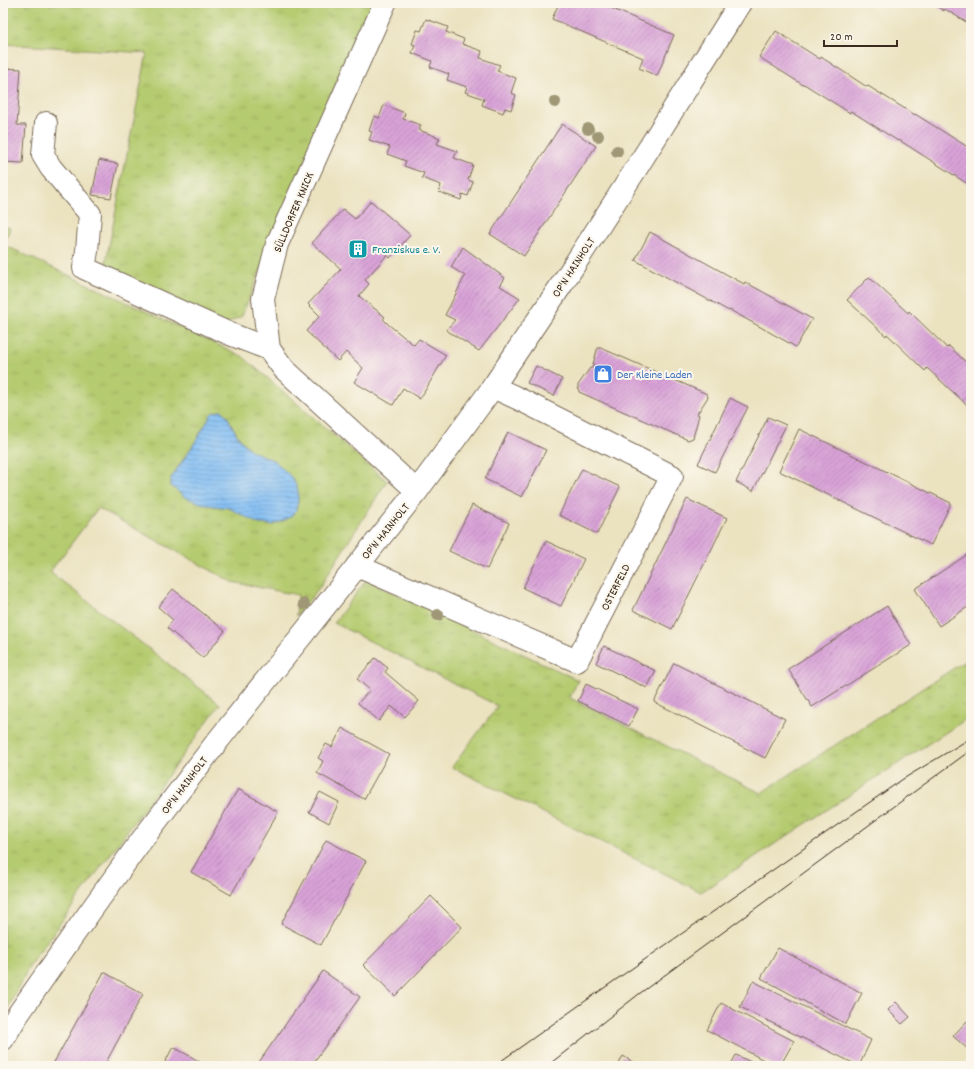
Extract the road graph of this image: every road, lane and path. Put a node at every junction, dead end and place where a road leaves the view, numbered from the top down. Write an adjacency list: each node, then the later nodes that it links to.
1 (385, 3): 4 (street, SÜLLDORFER KNICK)
2 (740, 3): 5 (street, OP'N HAINHOLT)
3 (46, 123): 4 (street)
4 (269, 349): 6 (street)
5 (493, 388): 6 (street, OP'N HAINHOLT); 7 (street, OSTERFELD)
6 (417, 491): 7 (street, OP'N HAINHOLT)
7 (357, 566): 8 (street, OP'N HAINHOLT)
8 (3, 1039)

